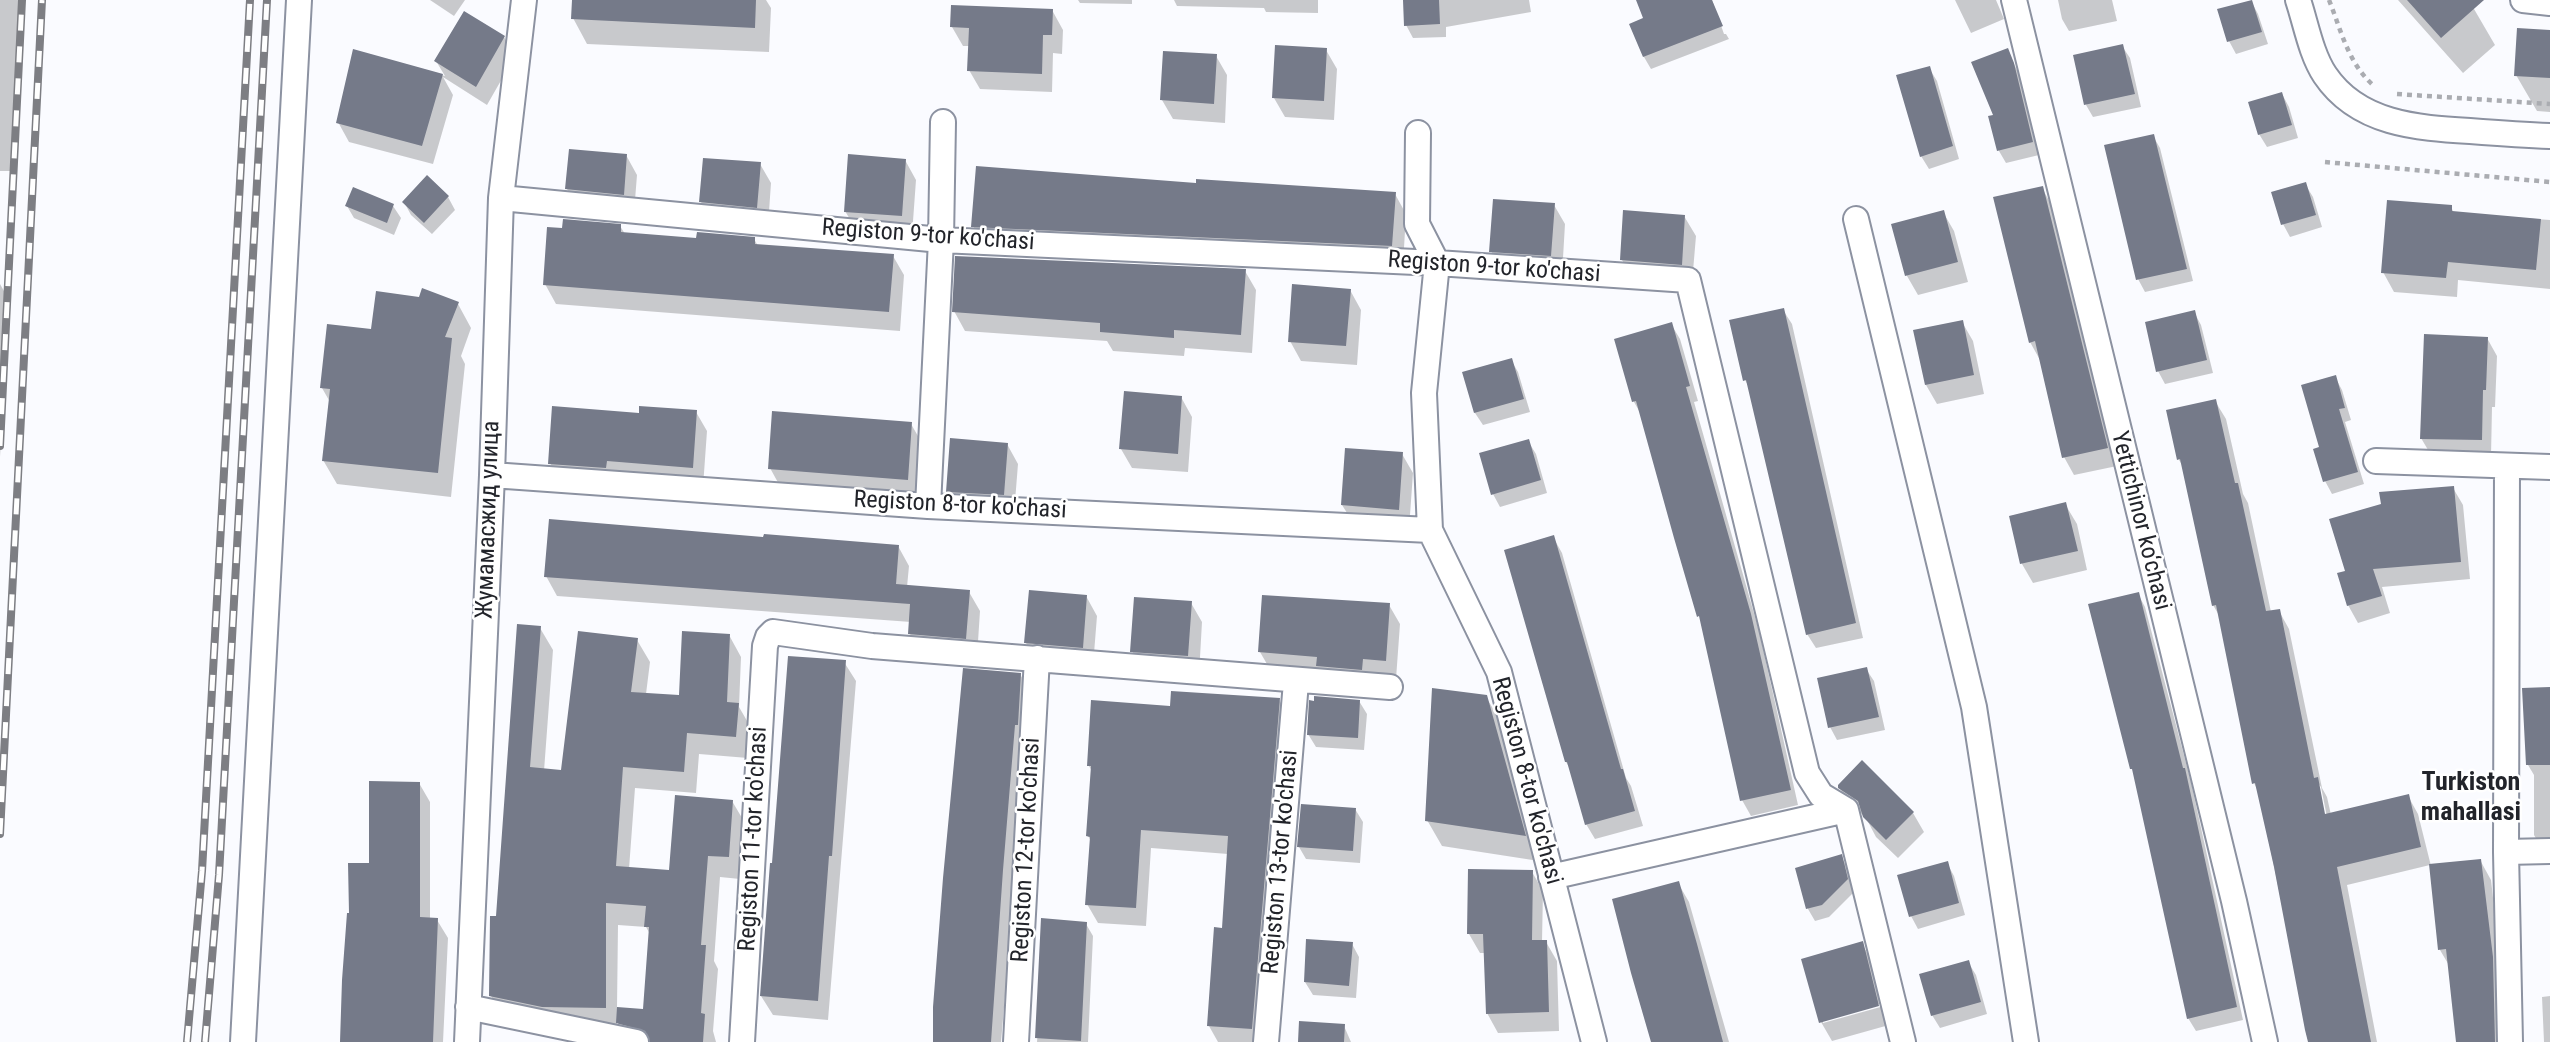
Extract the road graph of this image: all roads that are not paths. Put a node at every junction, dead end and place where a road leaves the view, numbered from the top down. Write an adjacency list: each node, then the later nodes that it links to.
1 (299, 0): 28 (street)
2 (524, 0): 10 (street, Жумамасжид улица)
3 (2014, 0): 37 (street, Yettichinor ko‘chasi)
4 (2298, 0): 9 (street)
5 (2523, 0): 6 (street)
6 (2550, 3)
7 (943, 122): 12 (street)
8 (1418, 133): 13 (street)
9 (2550, 136)
10 (501, 198): 12 (street, Registon 9-tor ko'chasi); 17 (street, Жумамасжид улица)
11 (1856, 219): 36 (street)
12 (941, 240): 13 (street, Registon 9-tor ko'chasi); 18 (street)
13 (1437, 263): 19 (street, Registon 8-tor ko'chasi); 23 (street, Registon 9-tor ko'chasi)
14 (2376, 461): 15 (street)
15 (2507, 466): 16 (street); 24 (street)
16 (2550, 467)
17 (492, 475): 18 (street, Registon 8-tor ko'chasi); 27 (street, Жумамасжид улица)
18 (928, 506): 19 (street, Registon 8-tor ko'chasi)
19 (1430, 530): 26 (street, Registon 8-tor ko'chasi)
20 (1037, 658): 21 (street); 31 (street, Registon 11-tor ko'chasi); 32 (street, Registon 12-tor ko'chasi)
21 (1296, 682): 22 (street); 33 (street, Registon 13-tor ko'chasi)
22 (1390, 687)
23 (1846, 810): 26 (street); 35 (street)
24 (2507, 852): 25 (street); 38 (street)
25 (2550, 852)
26 (1551, 877): 34 (street, Registon 8-tor ko'chasi)
27 (468, 1007): 29 (street, Жумамасжид улица); 30 (street)
28 (243, 1042)
29 (467, 1042)
30 (636, 1042)
31 (742, 1042)
32 (1016, 1042)
33 (1266, 1042)
34 (1594, 1042)
35 (1903, 1042)
36 (2026, 1042)
37 (2265, 1042)
38 (2510, 1042)

